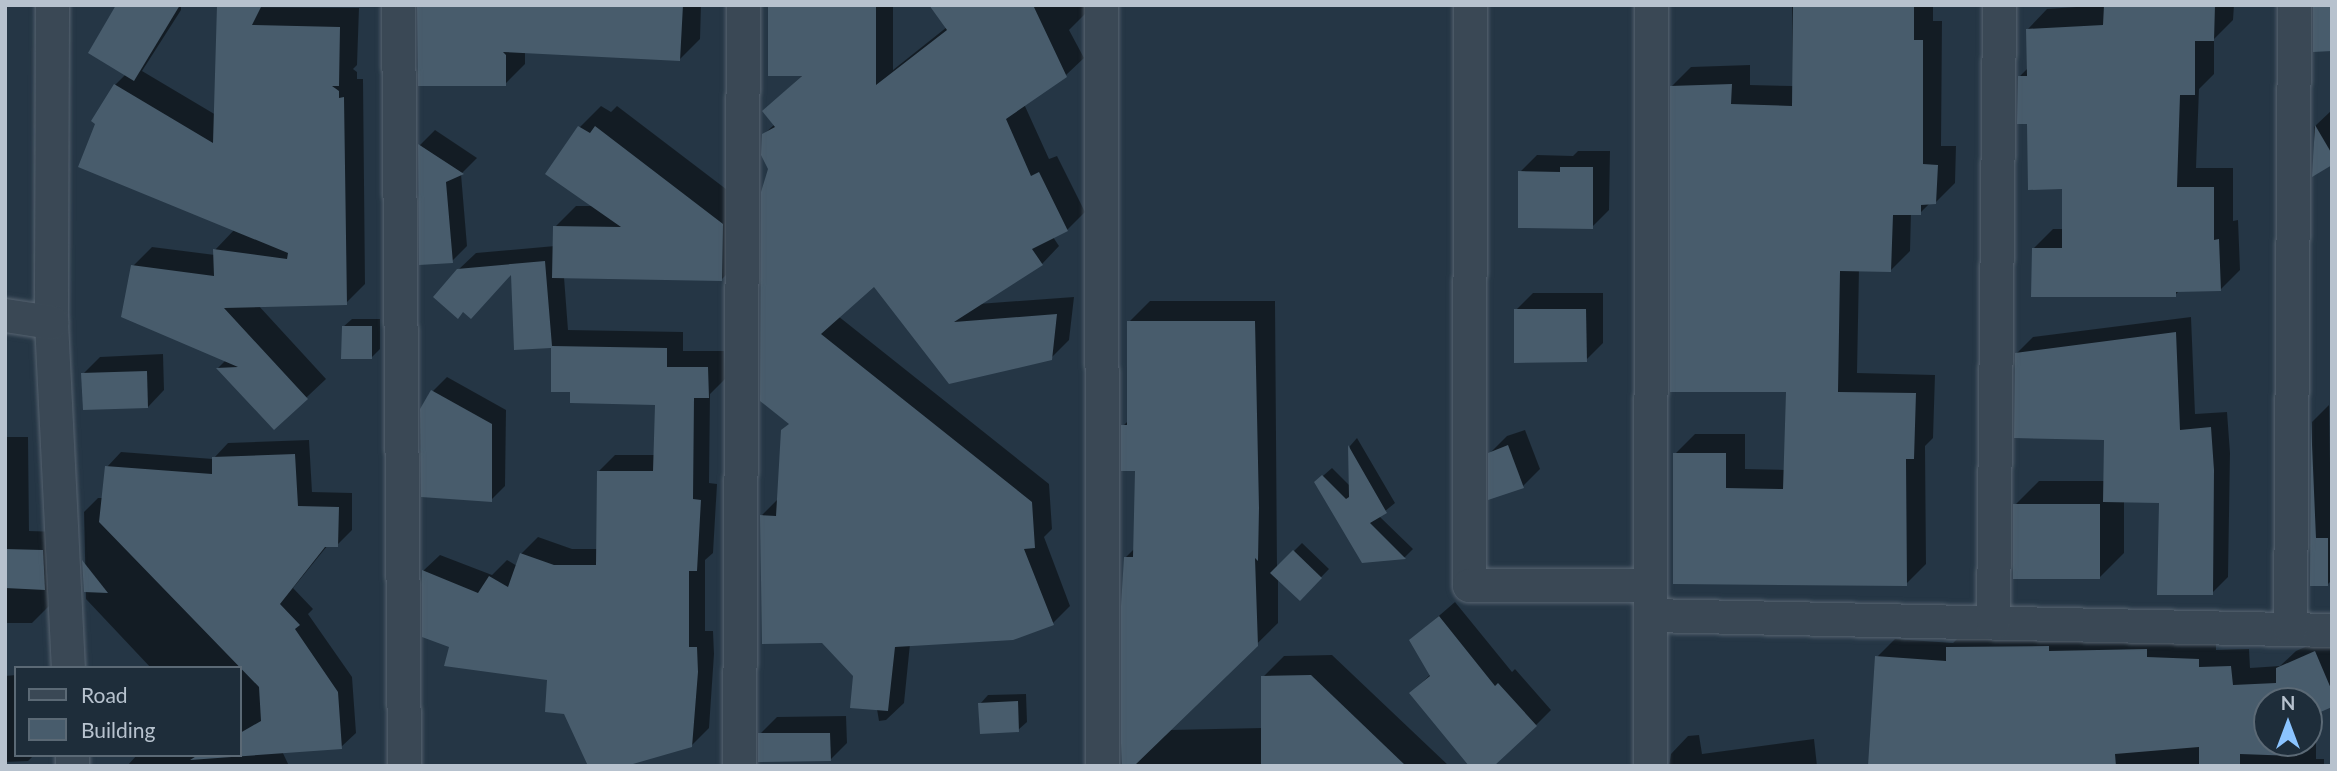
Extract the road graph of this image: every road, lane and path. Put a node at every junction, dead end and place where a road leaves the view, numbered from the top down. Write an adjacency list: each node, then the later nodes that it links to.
1 (52, 5): 10 (street)
2 (398, 5): 16 (street)
3 (743, 5): 17 (street)
4 (1101, 5): 18 (street)
5 (1470, 5): 11 (street)
6 (1651, 5): 11 (street)
7 (1999, 5): 12 (street)
8 (2294, 5): 13 (street)
9 (5, 315): 10 (street)
10 (51, 322): 15 (street)
11 (1650, 600): 12 (street); 19 (street)
12 (1993, 622): 13 (street)
13 (2290, 629): 14 (street)
14 (2332, 630)
15 (68, 666)
16 (404, 766)
17 (739, 766)
18 (1102, 766)
19 (1650, 766)

